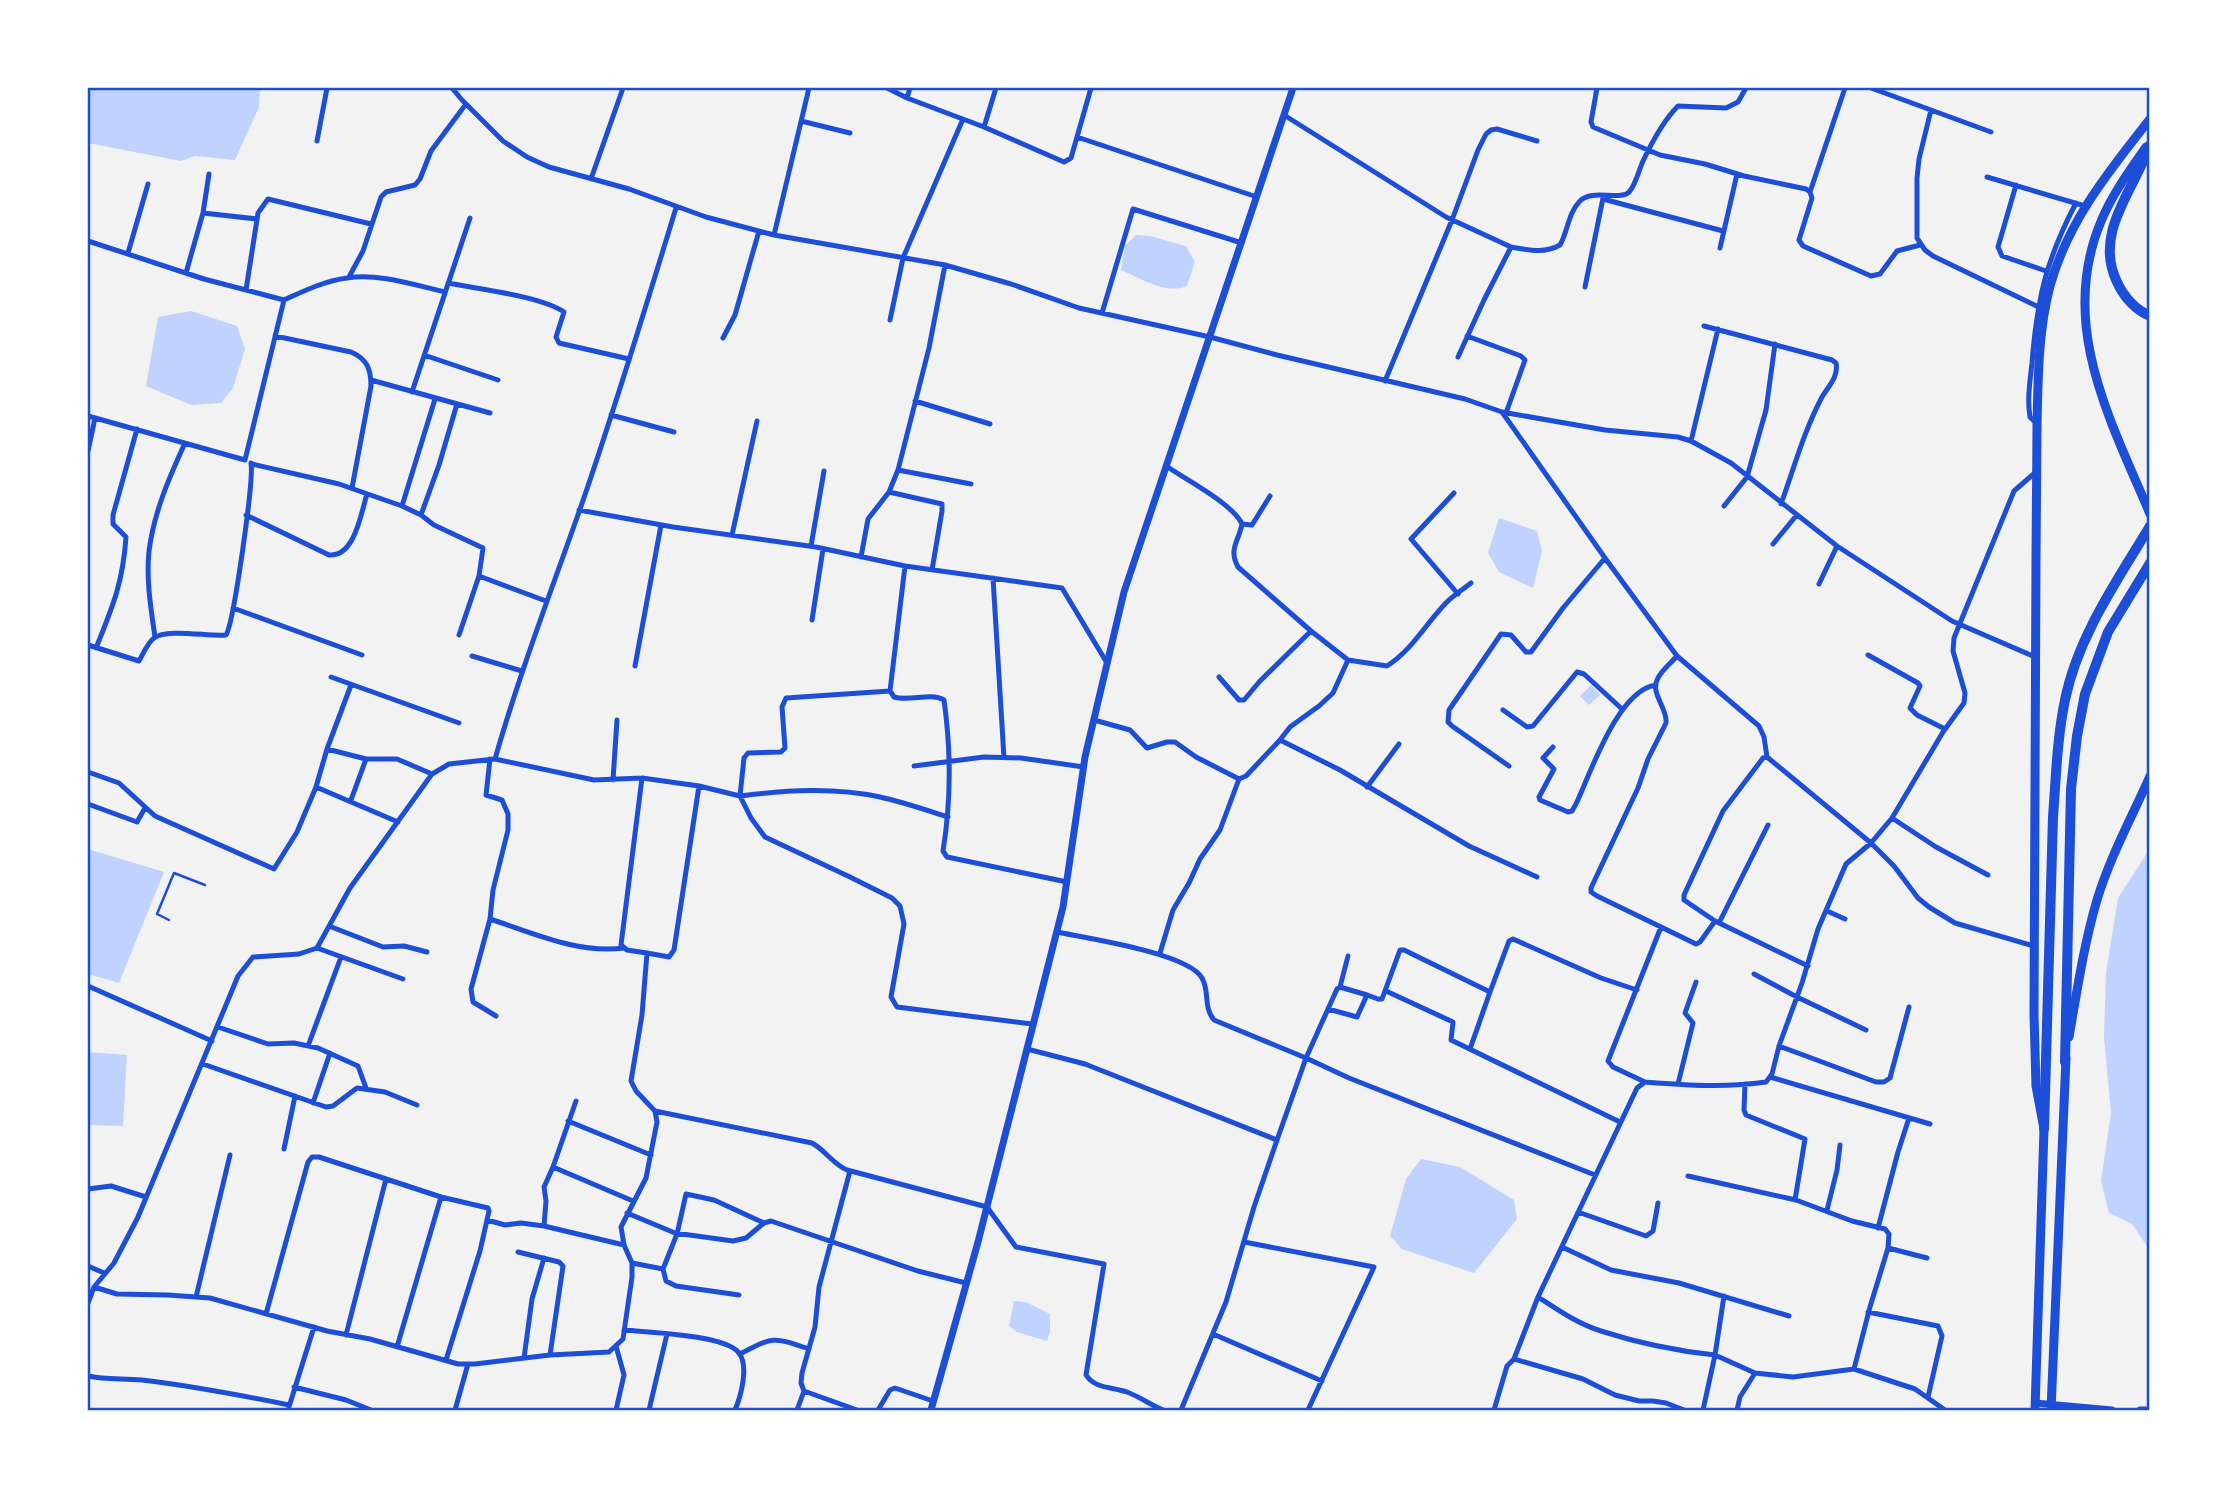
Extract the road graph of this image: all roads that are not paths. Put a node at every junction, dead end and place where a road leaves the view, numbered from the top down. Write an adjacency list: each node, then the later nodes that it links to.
1 (327, 88): 25 (street)
2 (452, 88): 15 (street)
3 (623, 88): 32 (street)
4 (809, 88): 20 (street)
5 (887, 88): 14 (street)
6 (910, 88): 14 (street)
7 (996, 88): 21 (street)
8 (1091, 88): 24 (street)
9 (1293, 88): 17 (street)
10 (1597, 88): 28 (street)
11 (1746, 88): 28 (street)
12 (1845, 88): 35 (street)
13 (1871, 88): 16 (street)
14 (907, 98): 18 (street)
15 (466, 104): 32 (street); 44 (street)
16 (1931, 110): 22 (street); 50 (street)
17 (1284, 115): 36 (street); 43 (street)
18 (963, 119): 21 (street); 54 (street)
19 (2150, 119): 38 (main road)
20 (801, 121): 23 (street); 47 (street)
21 (984, 127): 24 (street)
22 (1991, 132)
23 (850, 133)
24 (1077, 137): 36 (street)
25 (317, 141)
26 (1537, 141): 43 (street)
27 (2150, 144): 66 (highway); 114 (main road)
28 (1648, 150): 30 (street); 37 (street)
29 (209, 174): 40 (street)
30 (1737, 174): 35 (street); 46 (street)
31 (1987, 177): 34 (street)
32 (591, 179): 39 (street)
33 (148, 184): 53 (street)
34 (2016, 185): 38 (street); 56 (street)
35 (1810, 192): 50 (street)
36 (1257, 197): 49 (street)
37 (1603, 197): 46 (street); 51 (street); 60 (street)
38 (2080, 204): 56 (street); 64 (main road)
39 (676, 208): 45 (street); 77 (street)
40 (203, 213): 42 (street); 57 (street)
41 (470, 218): 59 (street)
42 (257, 219): 44 (street); 61 (street)
43 (1452, 220): 51 (street); 80 (street)
44 (371, 224): 58 (street)
45 (759, 231): 47 (street); 73 (street)
46 (1723, 231): 52 (street)
47 (774, 235): 54 (street)
48 (88, 241): 53 (street)
49 (1242, 243): 65 (street); 72 (street)
50 (1920, 245): 64 (street)
51 (1511, 247): 71 (street)
52 (1720, 248)
53 (128, 253): 57 (street)
54 (903, 258): 55 (street); 67 (street)
55 (945, 265): 65 (street); 83 (street)
56 (2046, 271): 64 (street)
57 (186, 273): 61 (street)
58 (349, 277): 62 (street); 63 (street)
59 (448, 284): 62 (street); 77 (street)
60 (1585, 286)
61 (246, 290): 63 (street)
62 (445, 292): 75 (street)
63 (284, 300): 70 (street)
64 (2042, 308): 102 (main road)
65 (1102, 313): 72 (street)
66 (2150, 316)
67 (890, 320)
68 (1704, 326): 69 (street)
69 (1718, 329): 74 (street); 94 (street)
70 (275, 336): 78 (street); 97 (street)
71 (1468, 336): 76 (street); 86 (street)
72 (1210, 337): 80 (street); 99 (street)
73 (723, 338)
74 (1775, 344): 103 (street); 110 (street)
75 (424, 355): 79 (street); 81 (street)
76 (1458, 358)
77 (629, 359): 87 (street)
78 (371, 380): 81 (street); 105 (street)
79 (498, 380)
80 (1385, 381): 86 (street)
81 (412, 392): 82 (street)
82 (435, 399): 84 (street); 111 (street)
83 (915, 401): 91 (street); 100 (street)
84 (457, 404): 85 (street); 115 (street)
85 (490, 412)
86 (1504, 412): 94 (street); 127 (street)
87 (611, 415): 93 (street); 113 (street)
88 (88, 416): 89 (street)
89 (96, 418): 92 (street); 96 (street)
90 (757, 421): 121 (street)
91 (990, 424)
92 (136, 429): 95 (street); 144 (street)
93 (674, 432)
94 (1691, 441): 103 (street)
95 (185, 443): 97 (street); 142 (street)
96 (88, 451)
97 (245, 460): 98 (street)
98 (253, 464): 105 (street); 116 (street)
99 (1166, 466): 119 (street); 151 (street)
100 (898, 470): 104 (street); 106 (street)
101 (824, 471): 123 (street)
102 (2037, 471): 139 (street); 149 (main road)
103 (1746, 477): 110 (street); 112 (street)
104 (971, 484)
105 (352, 488): 108 (street)
106 (889, 492): 126 (street); 130 (street)
107 (1454, 493): 135 (street)
108 (367, 494): 111 (street); 116 (street)
109 (1270, 496): 119 (street)
110 (1781, 504): 117 (street)
111 (402, 506): 115 (street)
112 (1724, 506)
113 (579, 510): 118 (street); 136 (street)
114 (2150, 514)
115 (421, 515): 131 (street)
116 (246, 516): 137 (street)
117 (1796, 516): 122 (street); 124 (street)
118 (661, 524): 121 (street); 152 (street)
119 (1242, 524): 140 (street)
120 (2150, 526): 255 (highway)
121 (732, 535): 123 (street)
122 (1773, 544)
123 (811, 546): 125 (street)
124 (1836, 546): 134 (street); 139 (street)
125 (823, 549): 126 (street); 138 (street)
126 (861, 557): 129 (street)
127 (1605, 558): 148 (street); 175 (street)
128 (2150, 563): 239 (highway)
129 (905, 566): 130 (street); 158 (street)
130 (932, 570): 132 (street)
131 (480, 576): 136 (street); 141 (street)
132 (993, 578): 151 (street); 170 (street)
133 (1471, 583): 135 (street)
134 (1819, 584)
135 (1458, 594): 150 (street)
136 (546, 601): 153 (street)
137 (233, 608): 142 (street); 146 (street)
138 (812, 620)
139 (1960, 625): 149 (street); 164 (street)
140 (1311, 631): 150 (street); 155 (street)
141 (459, 635)
142 (155, 638): 144 (street)
143 (88, 645): 144 (street)
144 (96, 648)
145 (1868, 654): 164 (street)
146 (362, 655)
147 (472, 656): 153 (street)
148 (1677, 656): 157 (street); 169 (street)
149 (2035, 657): 207 (main road)
150 (1348, 660): 165 (street)
151 (1107, 663): 162 (street)
152 (635, 666)
153 (522, 671): 172 (street)
154 (331, 677): 156 (street)
155 (1219, 677)
156 (351, 685): 163 (street); 168 (street)
157 (1656, 685): 159 (street); 205 (street)
158 (890, 691): 173 (street); 186 (street)
159 (1622, 709): 160 (street); 167 (street)
160 (1503, 710)
161 (617, 720): 182 (street)
162 (1094, 720): 176 (street); 181 (street)
163 (459, 723)
164 (1945, 729): 191 (street)
165 (1280, 740): 181 (street); 185 (street)
166 (1399, 744): 185 (street)
167 (1553, 747)
168 (327, 749): 171 (street); 184 (street)
169 (1766, 757): 194 (street); 203 (street)
170 (1003, 758): 173 (street); 176 (street)
171 (366, 759): 178 (street); 187 (street)
172 (493, 759): 178 (street); 182 (street); 200 (street)
173 (948, 760): 174 (street); 190 (street)
174 (914, 766)
175 (1509, 766)
176 (1084, 767): 197 (street)
177 (88, 772): 189 (street)
178 (432, 774): 192 (street)
179 (2150, 776): 239 (main road)
180 (642, 778): 182 (street); 183 (street); 209 (street)
181 (1239, 779): 212 (street)
182 (613, 780)
183 (699, 786): 186 (street); 211 (street)
184 (317, 787): 187 (street); 189 (street)
185 (1367, 787): 196 (street)
186 (740, 796): 190 (street); 229 (street)
187 (351, 800): 192 (street)
188 (88, 804): 189 (street)
189 (145, 808)
190 (948, 817): 197 (street)
191 (1892, 818): 194 (street); 195 (street)
192 (398, 821): 204 (street)
193 (1768, 825): 203 (street)
194 (1871, 843): 199 (street); 207 (street)
195 (1988, 875)
196 (1537, 877)
197 (1067, 882): 206 (street)
198 (205, 885): 202 (lane)
199 (1827, 911): 201 (street); 215 (street)
200 (490, 919): 209 (street); 228 (street)
201 (1845, 919)
202 (169, 920)
203 (1717, 922): 205 (street); 215 (street)
204 (329, 926): 208 (street); 210 (street)
205 (1661, 927): 221 (street)
206 (1057, 932): 212 (street); 229 (street)
207 (2034, 946): 255 (main road)
208 (317, 948): 214 (street); 230 (street)
209 (624, 948): 211 (street)
210 (427, 951)
211 (647, 953): 250 (street)
212 (1160, 953): 238 (street)
213 (1348, 956): 220 (street)
214 (341, 957): 217 (street); 234 (street)
215 (1808, 966): 225 (street)
216 (1754, 974): 225 (street)
217 (404, 979)
218 (1696, 982): 243 (street)
219 (88, 986): 232 (street)
220 (1340, 987): 224 (street); 227 (street)
221 (1636, 990): 223 (street); 242 (street)
222 (1386, 991): 223 (street); 224 (street); 236 (street)
223 (1490, 992): 236 (street)
224 (1367, 995): 227 (street)
225 (1797, 997): 231 (street); 233 (street)
226 (1909, 1007): 233 (street)
227 (1328, 1009): 238 (street)
228 (496, 1016)
229 (1032, 1024): 235 (street)
230 (218, 1027): 232 (street); 234 (street)
231 (1866, 1030)
232 (212, 1041): 240 (street)
233 (1779, 1045): 241 (street)
234 (308, 1046): 237 (street)
235 (1027, 1048): 256 (street); 272 (street)
236 (1470, 1049): 253 (street)
237 (330, 1053): 245 (street); 248 (street)
238 (1306, 1058): 256 (street); 263 (street)
239 (2065, 1062): 328 (main road)
240 (202, 1064): 246 (street); 268 (street)
241 (1770, 1076): 244 (street); 251 (street)
242 (1645, 1082): 243 (street); 253 (street)
243 (1678, 1084): 244 (street)
244 (1745, 1084): 269 (street)
245 (366, 1088): 248 (street); 249 (street)
246 (295, 1096): 248 (street); 258 (street)
247 (576, 1101): 252 (street)
248 (313, 1103)
249 (417, 1105)
250 (655, 1111): 260 (street); 262 (street)
251 (1909, 1118): 254 (street); 279 (street)
252 (568, 1121): 260 (street); 261 (street)
253 (1620, 1122): 263 (street)
254 (1930, 1124)
255 (2044, 1129): 326 (main road)
256 (1277, 1140): 282 (street)
257 (1840, 1146): 273 (street)
258 (284, 1150)
259 (230, 1155): 297 (street)
260 (651, 1155): 270 (street)
261 (553, 1167): 270 (street); 278 (street)
262 (850, 1171): 272 (street); 281 (street)
263 (1595, 1175): 274 (street)
264 (1688, 1176): 269 (street)
265 (386, 1179): 267 (street); 301 (street); 307 (street)
266 (88, 1189): 268 (street)
267 (442, 1197): 276 (street); 309 (street)
268 (146, 1198): 292 (street)
269 (1795, 1199): 273 (street)
270 (633, 1201): 275 (street)
271 (1658, 1203): 274 (street)
272 (986, 1208): 293 (street); 338 (street)
273 (1827, 1210): 279 (street)
274 (1578, 1212): 284 (street)
275 (627, 1213): 280 (street); 283 (street)
276 (487, 1220): 278 (street); 316 (street)
277 (764, 1223): 280 (street); 280 (street); 281 (street)
278 (544, 1226): 283 (street)
279 (1878, 1228): 285 (street)
280 (677, 1234): 291 (street)
281 (830, 1241): 293 (street); 310 (street)
282 (1244, 1242): 306 (street); 321 (street)
283 (624, 1245): 289 (street)
284 (1562, 1247): 296 (street); 298 (street)
285 (1888, 1248): 288 (street); 300 (street)
286 (518, 1252): 287 (street)
287 (544, 1258): 312 (street); 314 (street)
288 (1927, 1258)
289 (632, 1263): 291 (street); 304 (street)
290 (88, 1266): 292 (street)
291 (663, 1269): 295 (street)
292 (104, 1273): 294 (street)
293 (966, 1283): 325 (street)
294 (94, 1287): 297 (street); 299 (street)
295 (739, 1296)
296 (1724, 1296): 302 (street); 313 (street)
297 (196, 1297): 301 (street)
298 (1538, 1297): 313 (street); 315 (street)
299 (88, 1303)
300 (1868, 1312): 318 (street); 324 (street)
301 (265, 1314): 303 (street)
302 (1789, 1316)
303 (314, 1327): 307 (street); 322 (street)
304 (624, 1330): 305 (street); 308 (street)
305 (667, 1334): 311 (street); 332 (street)
306 (1213, 1334): 321 (street); 339 (street)
307 (346, 1335): 309 (street)
308 (616, 1346): 312 (street); 331 (street)
309 (397, 1347): 316 (street)
310 (809, 1349): 311 (street); 323 (street)
311 (740, 1354): 333 (street)
312 (550, 1355): 314 (street)
313 (1715, 1355): 319 (street); 343 (street)
314 (524, 1358): 317 (street)
315 (1514, 1359): 341 (street); 342 (street)
316 (446, 1360): 317 (street)
317 (468, 1364): 330 (street)
318 (1854, 1369): 319 (street); 324 (street)
319 (1755, 1373): 344 (street)
320 (88, 1376): 327 (street)
321 (1322, 1381): 340 (street)
322 (294, 1387): 327 (street); 329 (street)
323 (804, 1391): 334 (street); 335 (street)
324 (1928, 1397): 345 (street)
325 (933, 1401): 336 (street); 337 (street)
326 (2035, 1407): 328 (street)
327 (288, 1408)
328 (2051, 1408): 346 (street)
329 (371, 1410)
330 (456, 1410)
331 (616, 1410)
332 (649, 1410)
333 (735, 1410)
334 (796, 1410)
335 (857, 1410)
336 (878, 1410)
337 (931, 1410)
338 (1163, 1410)
339 (1181, 1410)
340 (1308, 1410)
341 (1494, 1410)
342 (1684, 1410)
343 (1703, 1410)
344 (1737, 1410)
345 (1945, 1410)
346 (2112, 1410)
347 (2140, 1410): 348 (street)
348 (2150, 1410)

